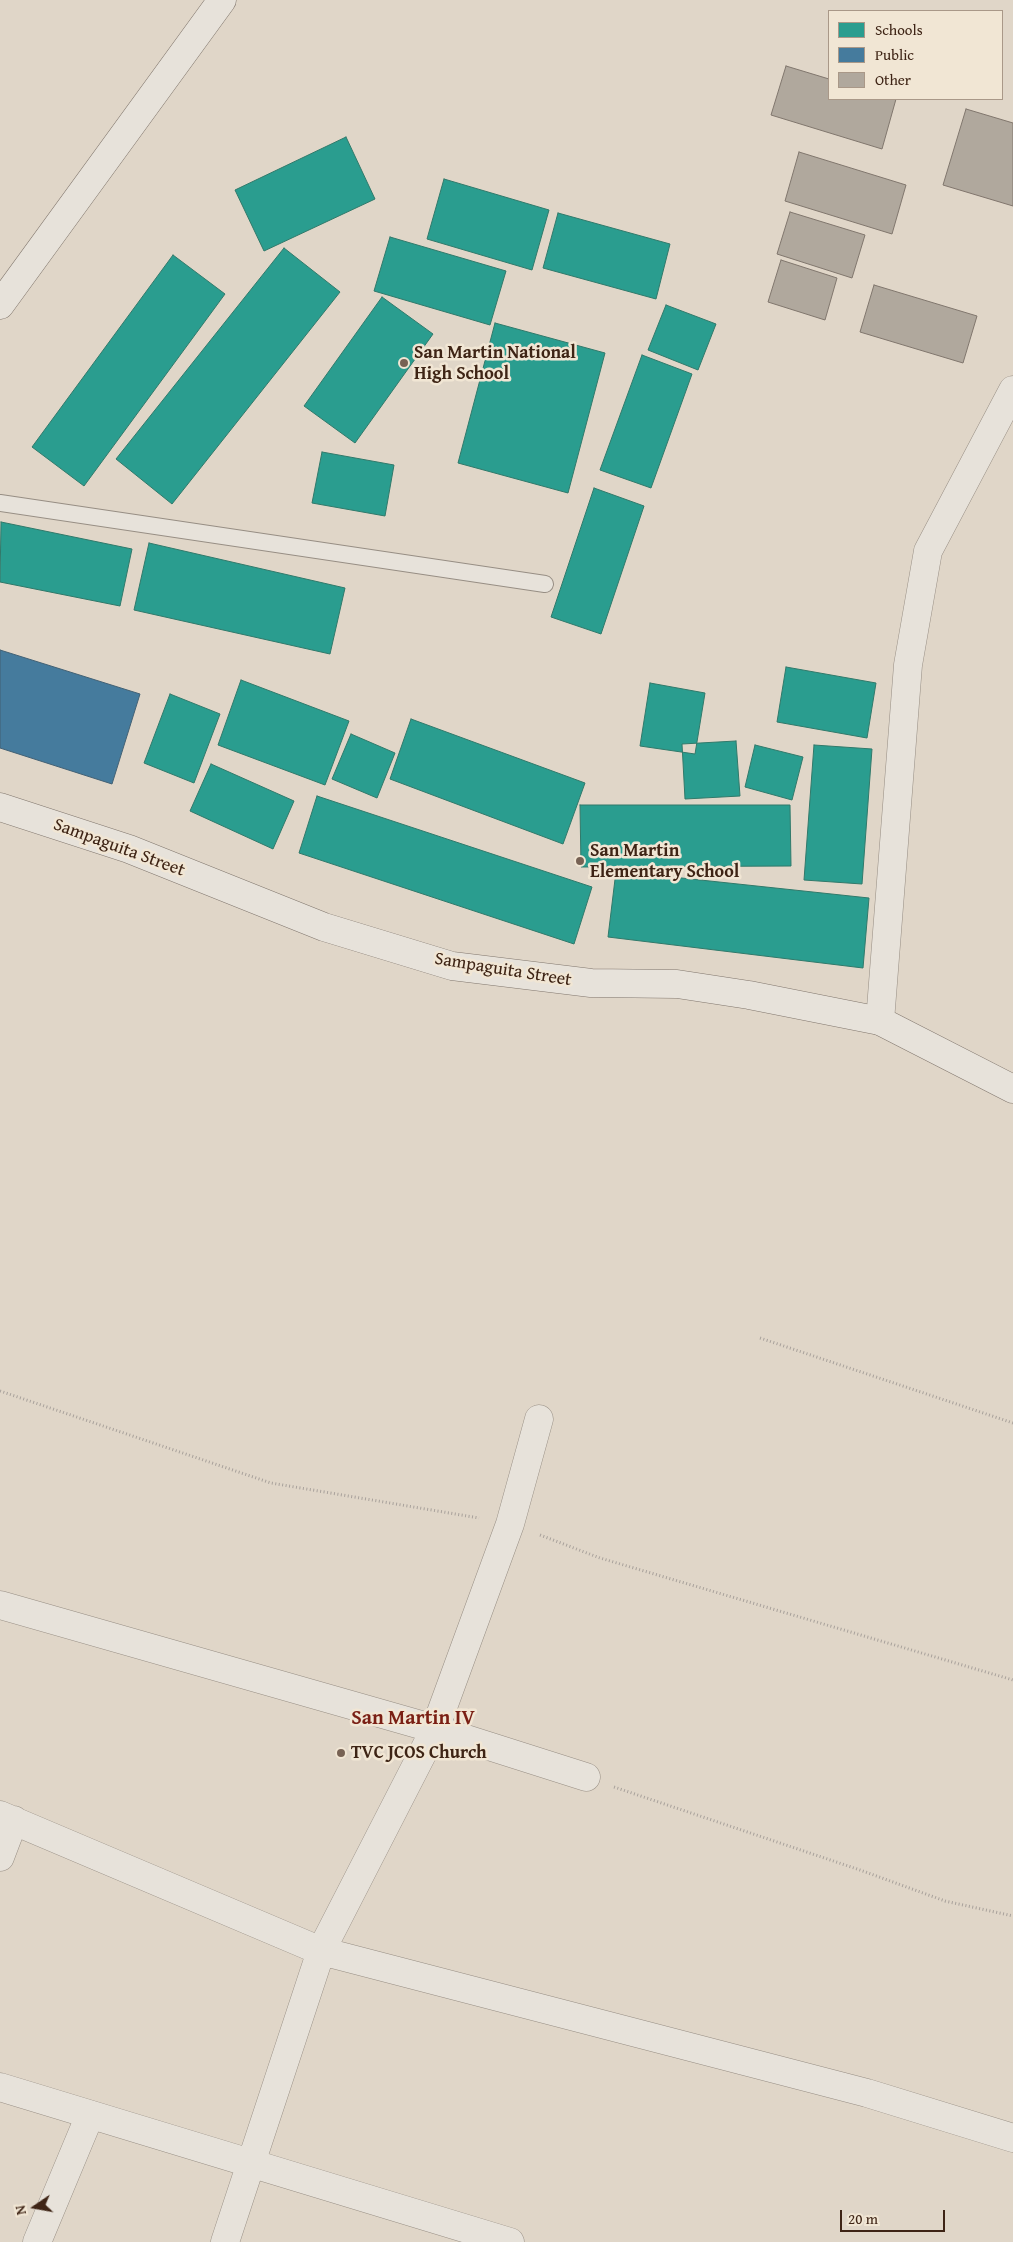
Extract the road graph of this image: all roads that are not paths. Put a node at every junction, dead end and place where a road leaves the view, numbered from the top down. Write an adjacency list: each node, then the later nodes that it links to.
1 (222, 0): 2 (street)
2 (0, 305)
3 (1013, 390): 7 (street)
4 (0, 503): 5 (lane)
5 (545, 584)
6 (0, 807): 7 (street, Sampaguita Street)
7 (880, 1021): 8 (street, Sampaguita Street)
8 (1013, 1090)
9 (539, 1419): 11 (street)
10 (0, 1605): 11 (street)
11 (435, 1729): 12 (street); 15 (street)
12 (586, 1777)
13 (7, 1818): 14 (street); 15 (street)
14 (0, 1857)
15 (321, 1951): 18 (street); 19 (street)
16 (0, 2087): 17 (street)
17 (90, 2115): 19 (street); 20 (street)
18 (1013, 2138)
19 (250, 2163): 21 (street); 22 (street)
20 (37, 2242)
21 (225, 2242)
22 (510, 2242)

